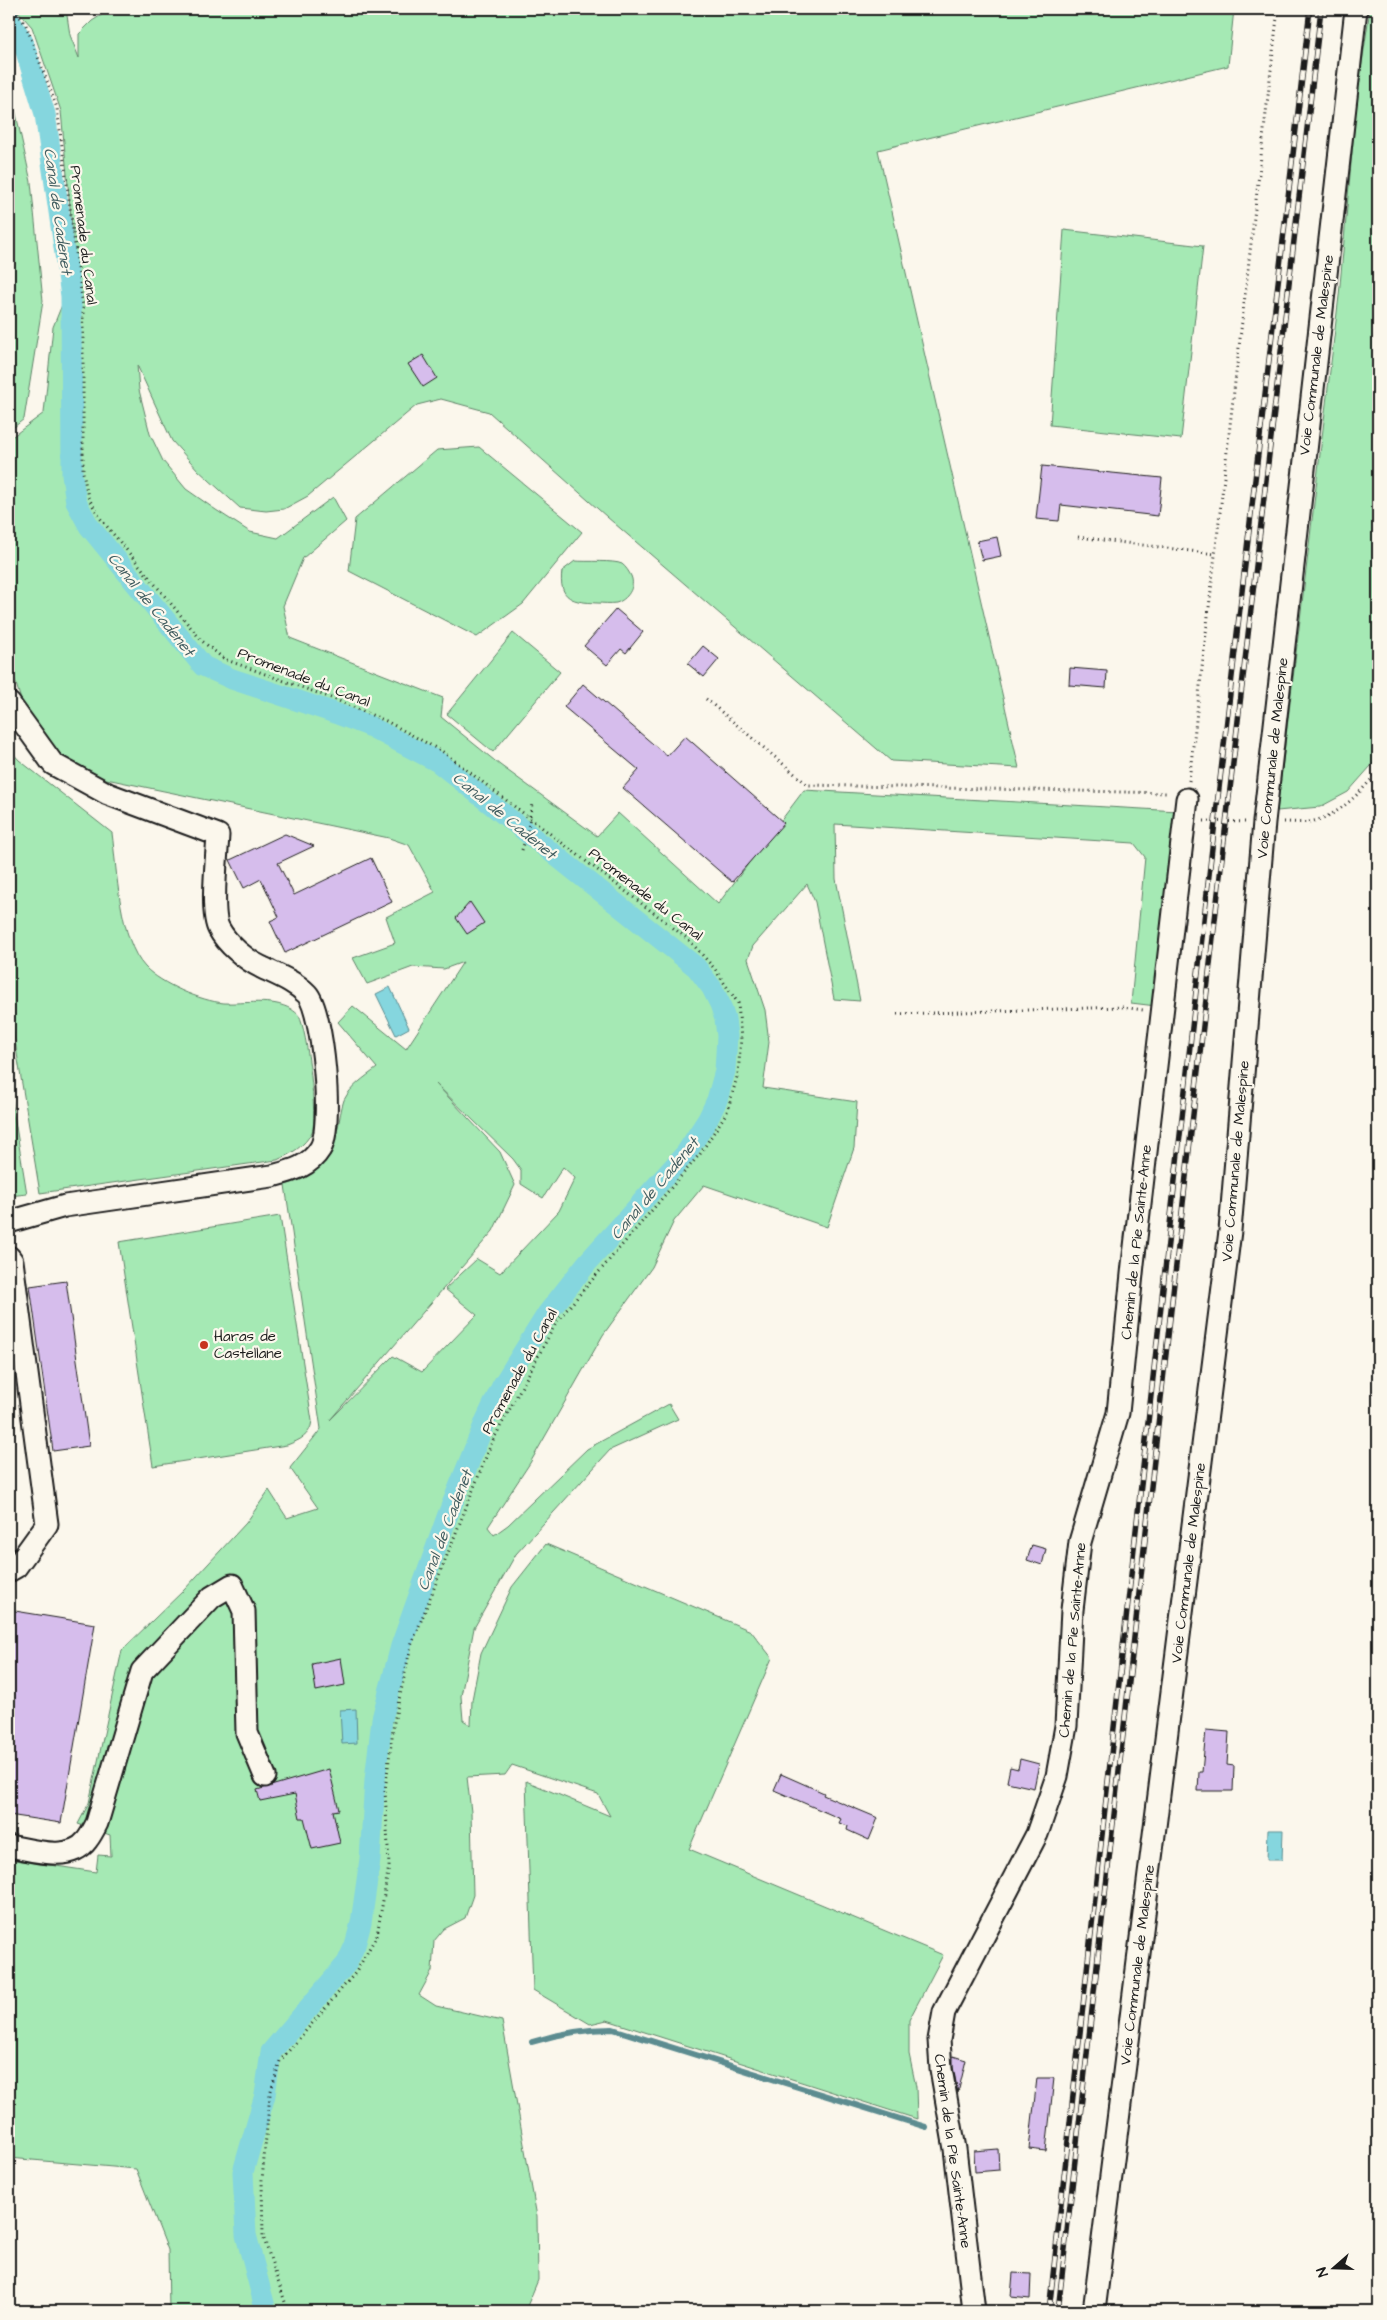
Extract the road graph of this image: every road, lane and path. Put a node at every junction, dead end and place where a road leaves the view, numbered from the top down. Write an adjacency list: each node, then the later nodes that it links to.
1 (14, 9): 11 (path, Promenade du Canal)
2 (1278, 9): 5 (path)
3 (1356, 9): 12 (street, Voie Communale de Malespine)
4 (1078, 537): 5 (path)
5 (1215, 554): 9 (path)
6 (706, 699): 9 (path)
7 (9, 703): 16 (street)
8 (1378, 772): 12 (path)
9 (1186, 799): 12 (path); 15 (street, Chemin de la Pie Sainte-Anne)
10 (532, 804): 11 (path, bridge)
11 (530, 818): 13 (path, bridge); 21 (path, Promenade du Canal)
12 (1264, 822): 23 (street, Voie Communale de Malespine)
13 (522, 850)
14 (897, 1014): 15 (path)
15 (1161, 1019): 22 (street, Chemin de la Pie Sainte-Anne)
16 (9, 1222)
17 (9, 1257): 18 (street)
18 (9, 1571)
19 (265, 1776): 20 (street)
20 (9, 1846)
21 (288, 2311)
22 (974, 2311)
23 (1094, 2311)

